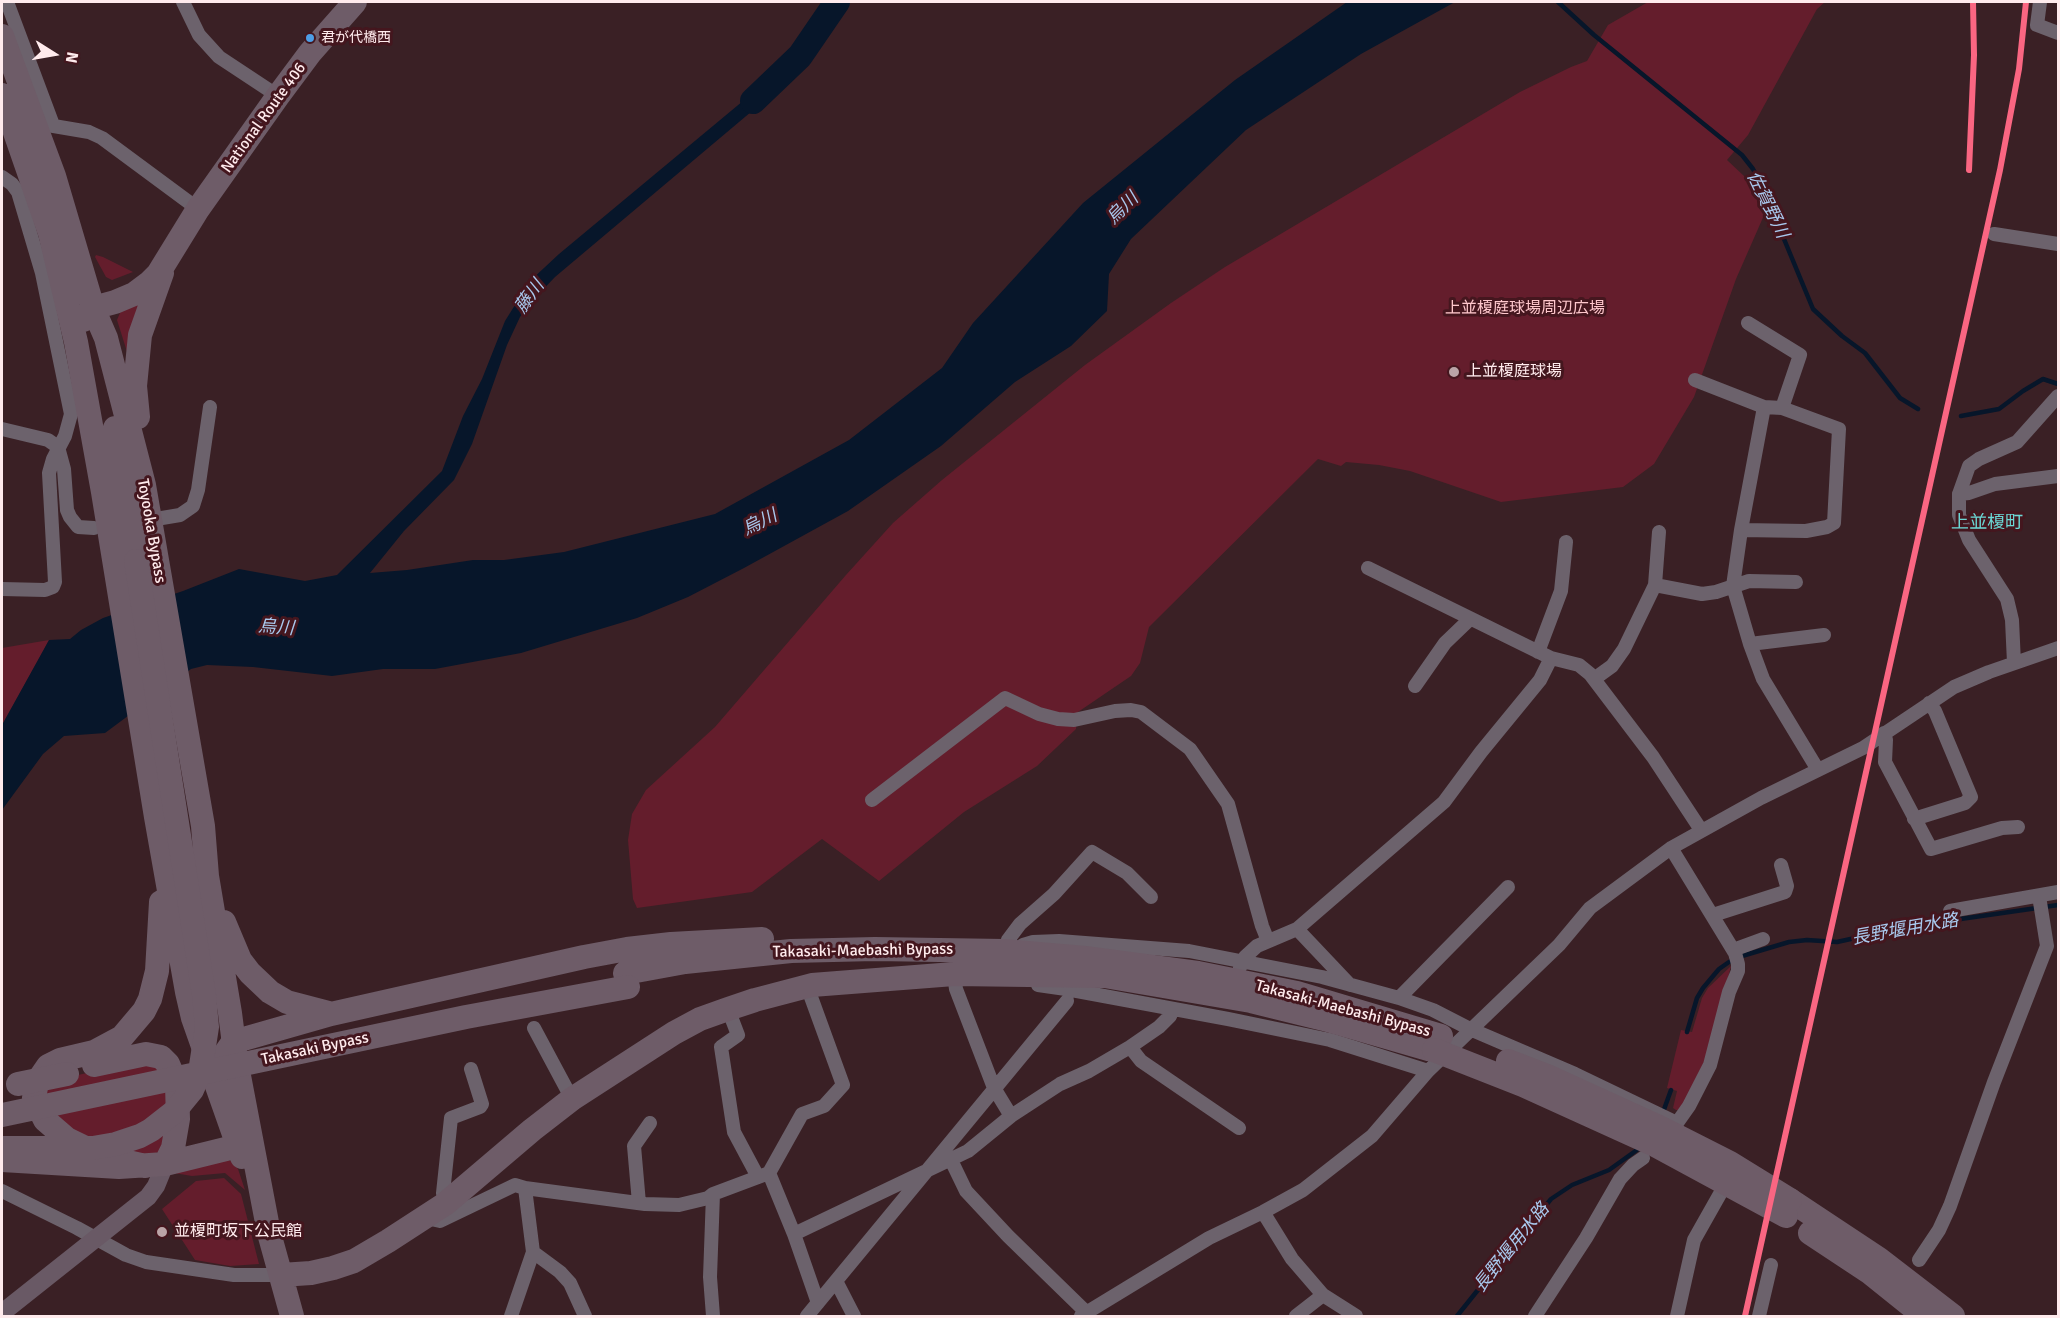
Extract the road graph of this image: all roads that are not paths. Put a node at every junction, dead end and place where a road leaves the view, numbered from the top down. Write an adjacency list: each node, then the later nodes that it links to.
1 (8, 2): 9 (street)
2 (183, 2): 8 (street)
3 (355, 2): 8 (highway, National Route 406)
4 (2040, 2): 5 (street)
5 (2058, 33)
6 (2, 36): 9 (highway, Toyooka Bypass)
7 (2, 95): 9 (highway, Toyooka Bypass)
8 (278, 96): 11 (highway, National Route 406)
9 (25, 121): 11 (street); 15 (highway, Toyooka Bypass); 17 (highway, Toyooka Bypass)
10 (2, 177): 24 (street)
11 (198, 209): 14 (highway)
12 (1995, 234): 13 (street)
13 (2058, 244)
14 (165, 265): 15 (highway); 26 (highway)
15 (93, 308): 17 (highway); 26 (highway, Toyooka Bypass); 33 (highway)
16 (1748, 323): 22 (street)
17 (76, 342): 33 (highway, Toyooka Bypass)
18 (1695, 380): 21 (street)
19 (2058, 396): 27 (street)
20 (210, 406): 28 (street)
21 (1764, 407): 22 (street); 30 (street)
22 (1782, 408): 30 (street)
23 (2, 429): 24 (street)
24 (58, 447): 29 (street); 38 (street)
25 (2058, 476): 27 (street)
26 (144, 485): 33 (highway, Toyooka Bypass)
27 (1959, 494): 44 (street)
28 (162, 518)
29 (94, 528)
30 (1741, 530): 37 (street)
31 (1659, 532): 36 (street)
32 (1566, 542): 43 (street)
33 (136, 561): 51 (highway, Toyooka Bypass); 53 (highway, Toyooka Bypass); 101 (highway, bridge)
34 (1368, 568): 39 (street)
35 (1796, 582): 37 (street)
36 (1655, 585): 37 (street); 45 (street)
37 (1733, 586): 41 (street)
38 (2, 589)
39 (1470, 619): 43 (street); 46 (street)
40 (1824, 635): 41 (street)
41 (1750, 644): 49 (street)
42 (2058, 648): 44 (street)
43 (1544, 655): 45 (street); 64 (street)
44 (2014, 663): 47 (street)
45 (1594, 679): 55 (street)
46 (1415, 686)
47 (1929, 703): 48 (street); 52 (street)
48 (1884, 734): 49 (street); 52 (street)
49 (1818, 770): 55 (street)
50 (872, 800): 66 (street)
51 (156, 817): 84 (highway); 90 (highway, Toyooka Bypass)
52 (1914, 819): 54 (street)
53 (202, 826): 81 (highway); 86 (highway, Toyooka Bypass)
54 (2018, 827)
55 (1701, 830): 56 (street)
56 (1671, 848): 63 (street); 83 (street)
57 (1781, 865): 63 (street)
58 (1508, 887): 77 (street)
59 (2058, 892): 61 (street)
60 (1151, 897): 69 (street)
61 (2040, 903): 62 (street); 67 (street)
62 (1950, 911)
63 (1713, 915): 70 (street)
64 (1297, 929): 66 (street); 76 (street)
65 (1763, 939): 70 (street)
66 (1268, 940): 71 (street)
67 (2053, 946): 120 (street)
68 (875, 949): 69 (highway, Takasaki-Maebashi Bypass); 75 (highway, Takasaki-Maebashi Bypass); 81 (highway)
69 (1004, 951): 71 (street); 87 (highway, Takasaki-Maebashi Bypass)
70 (1736, 956): 97 (street)
71 (1240, 966): 76 (street)
72 (954, 974): 73 (highway); 74 (highway); 80 (street); 92 (street)
73 (1104, 976): 74 (highway, Takasaki-Maebashi Bypass); 87 (highway, Takasaki-Maebashi Bypass)
74 (806, 977): 75 (highway, Takasaki-Maebashi Bypass); 79 (highway); 107 (street)
75 (627, 980): 94 (highway, Takasaki Bypass); 95 (highway, Takasaki Bypass, bridge)
76 (1350, 985): 77 (street)
77 (1399, 998): 83 (street)
78 (1067, 1001): 92 (street)
79 (728, 1009): 93 (highway); 107 (street)
80 (1173, 1009): 85 (street); 87 (street)
81 (331, 1014): 86 (highway)
82 (534, 1028): 93 (street)
83 (1470, 1029): 87 (street); 97 (street)
84 (129, 1039): 88 (highway); 105 (highway)
85 (1130, 1047): 96 (street); 99 (street)
86 (234, 1051): 90 (highway); 100 (highway); 116 (highway)
87 (1434, 1052): 113 (highway, Takasaki-Maebashi Bypass, bridge); 114 (street)
88 (94, 1065): 91 (highway, bridge); 105 (highway)
89 (471, 1069): 112 (street)
90 (215, 1083): 100 (highway, Toyooka Bypass)
91 (10, 1085)
92 (994, 1088): 96 (street); 106 (street)
93 (572, 1099): 112 (highway)
94 (2, 1103)
95 (2, 1115)
96 (1011, 1116): 104 (street)
97 (1674, 1121): 137 (street)
98 (650, 1123): 111 (street)
99 (1239, 1128)
100 (238, 1146): 105 (highway); 116 (highway, Toyooka Bypass)
101 (2, 1148)
102 (1643, 1158): 136 (street)
103 (2, 1160): 105 (highway)
104 (951, 1160): 106 (street); 127 (street)
105 (155, 1165): 118 (street)
106 (923, 1173): 117 (street); 123 (street)
107 (763, 1175): 110 (street); 117 (street)
108 (525, 1188): 111 (street); 115 (street); 119 (street)
109 (2, 1191): 118 (street)
110 (713, 1194): 111 (street); 131 (street)
111 (639, 1203)
112 (445, 1204): 115 (highway)
113 (1788, 1208): 139 (highway, Takasaki-Maebashi Bypass); 140 (highway, Takasaki-Maebashi Bypass)
114 (1263, 1212): 124 (street); 127 (street)
115 (423, 1218): 122 (highway)
116 (269, 1233): 122 (highway)
117 (794, 1234): 125 (street)
118 (97, 1239): 122 (street); 126 (street)
119 (533, 1252): 129 (street); 130 (street)
120 (1919, 1260)
121 (1770, 1265): 138 (street)
122 (281, 1275): 128 (highway)
123 (836, 1281): 125 (street); 133 (street)
124 (1323, 1295): 134 (street); 135 (street)
125 (818, 1303): 132 (street)
126 (2, 1313)
127 (1084, 1315)
128 (291, 1317)
129 (511, 1317)
130 (585, 1317)
131 (713, 1317)
132 (807, 1317)
133 (854, 1317)
134 (1296, 1317)
135 (1356, 1317)
136 (1535, 1317)
137 (1677, 1317)
138 (1759, 1317)
139 (1924, 1317)
140 (1953, 1317)

